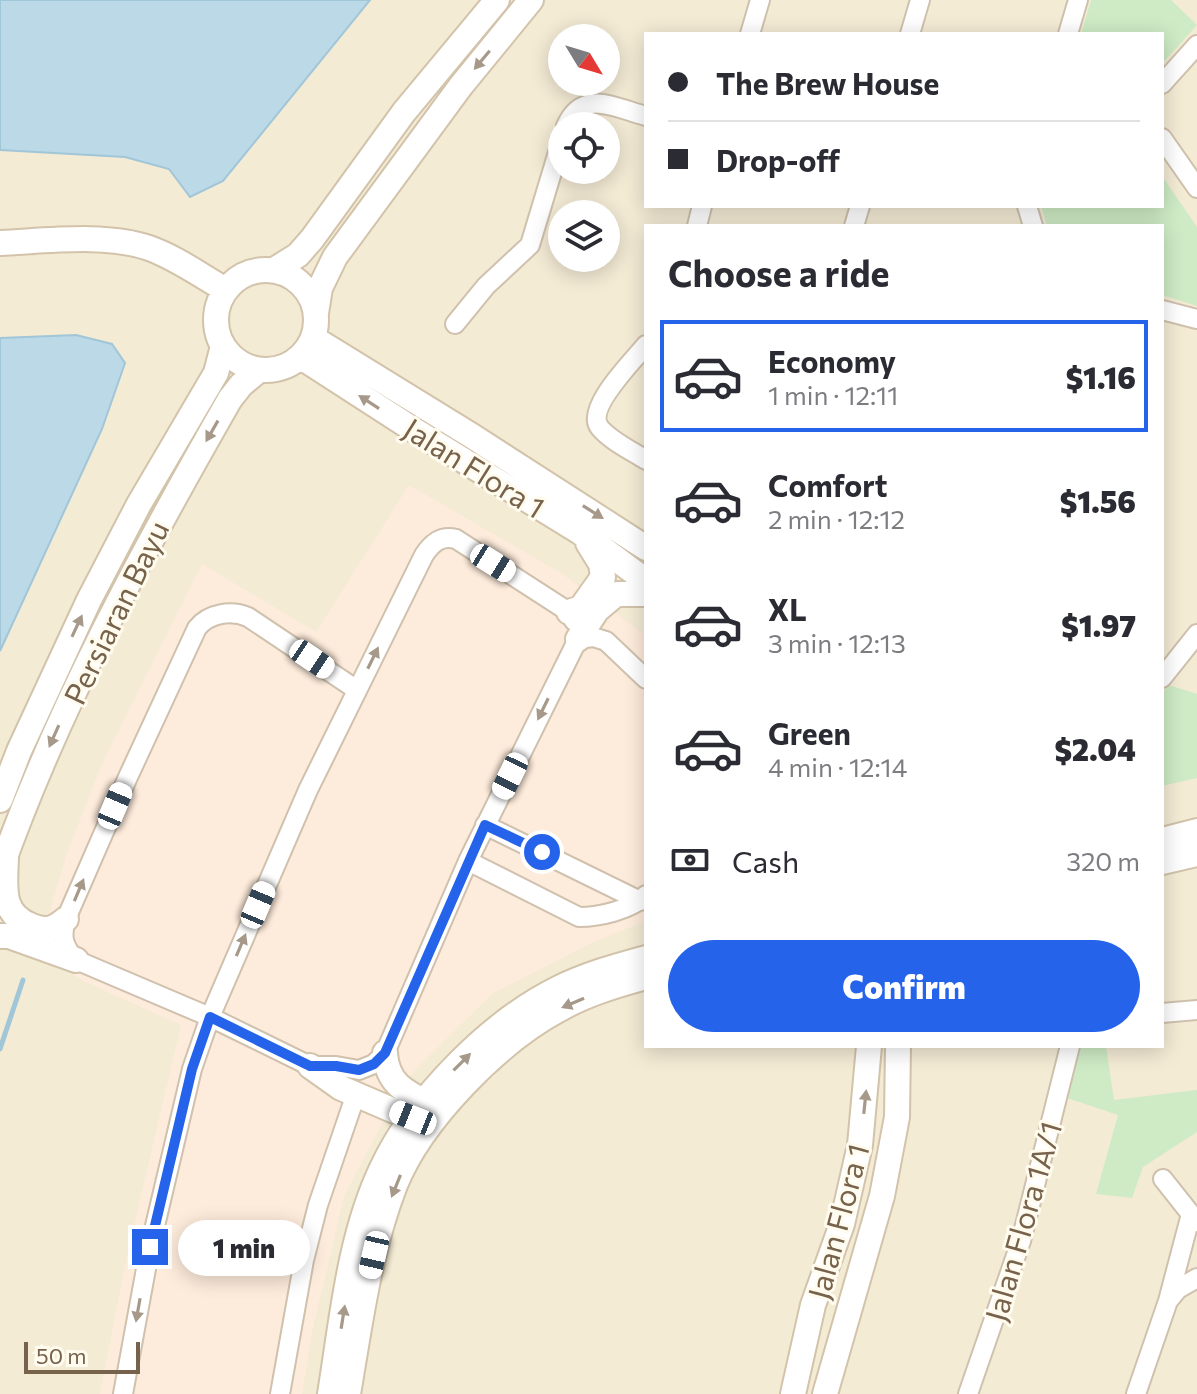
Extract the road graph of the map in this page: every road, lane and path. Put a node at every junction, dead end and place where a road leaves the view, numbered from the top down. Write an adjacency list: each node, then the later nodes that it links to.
1 (497, 0): 17 (street)
2 (531, 0): 20 (street, one-way to 20)
3 (760, 0): 6 (street)
4 (920, 0): 7 (street)
5 (1078, 0): 8 (street)
6 (751, 32)
7 (911, 32)
8 (1069, 32)
9 (1197, 45): 10 (street)
10 (1164, 82)
11 (574, 112): 12 (street)
12 (644, 116)
13 (1164, 141): 15 (street)
14 (548, 184): 22 (street)
15 (1197, 188)
16 (0, 243): 18 (street)
17 (274, 270): 18 (street); 20 (street)
18 (226, 290): 23 (street, Persiaran Bayu)
19 (1164, 311): 21 (street)
20 (316, 313): 24 (street)
21 (1197, 319)
22 (455, 324)
23 (223, 346): 26 (street); 38 (street, Persiaran Bayu, one-way to 23)
24 (307, 347): 26 (street, Persiaran Bayu); 28 (street, Jalan Flora 1, one-way to 24); 29 (street, Jalan Flora 1, one-way to 29)
25 (644, 348): 27 (street)
26 (259, 370): 44 (street, Persiaran Bayu, one-way to 44)
27 (644, 459)
28 (580, 532): 30 (street, Jalan Flora 1); 32 (street)
29 (644, 547)
30 (644, 580)
31 (644, 594): 34 (street)
32 (569, 612): 34 (street); 37 (street, one-way to 32)
33 (1197, 634): 35 (street)
34 (578, 639): 36 (street); 39 (street, one-way to 39)
35 (1164, 675)
36 (644, 677)
37 (357, 690): 47 (street, one-way to 37); 54 (street, one-way to 37)
38 (0, 800)
39 (485, 825): 43 (street); 46 (street)
40 (1197, 831): 41 (street)
41 (1164, 839)
42 (1197, 854): 45 (street)
43 (468, 861): 46 (street); 58 (street)
44 (3, 862): 47 (street)
45 (1164, 862)
46 (643, 898)
47 (66, 919): 50 (street)
48 (0, 936): 50 (street)
49 (644, 959): 61 (street, one-way to 49)
50 (76, 960): 54 (street)
51 (644, 978): 61 (street, one-way to 61)
52 (1197, 1010): 53 (street)
53 (1164, 1013)
54 (210, 1017): 59 (street); 66 (street, one-way to 66)
55 (869, 1048): 70 (street, Jalan Flora 1, one-way to 55)
56 (898, 1048): 71 (street, Jalan Flora 1)
57 (1069, 1048): 72 (street, Jalan Flora 1A/1)
58 (385, 1053): 59 (street); 61 (street)
59 (310, 1066): 60 (street)
60 (356, 1094): 61 (street); 67 (street)
61 (427, 1114): 68 (street, one-way to 61); 69 (street, one-way to 69)
62 (1163, 1179): 63 (street)
63 (1194, 1218): 65 (street)
64 (1197, 1278): 65 (street)
65 (1168, 1301): 73 (street)
66 (123, 1394)
67 (280, 1394)
68 (330, 1394)
69 (348, 1394)
70 (793, 1394)
71 (825, 1394)
72 (968, 1394)
73 (1136, 1394)

